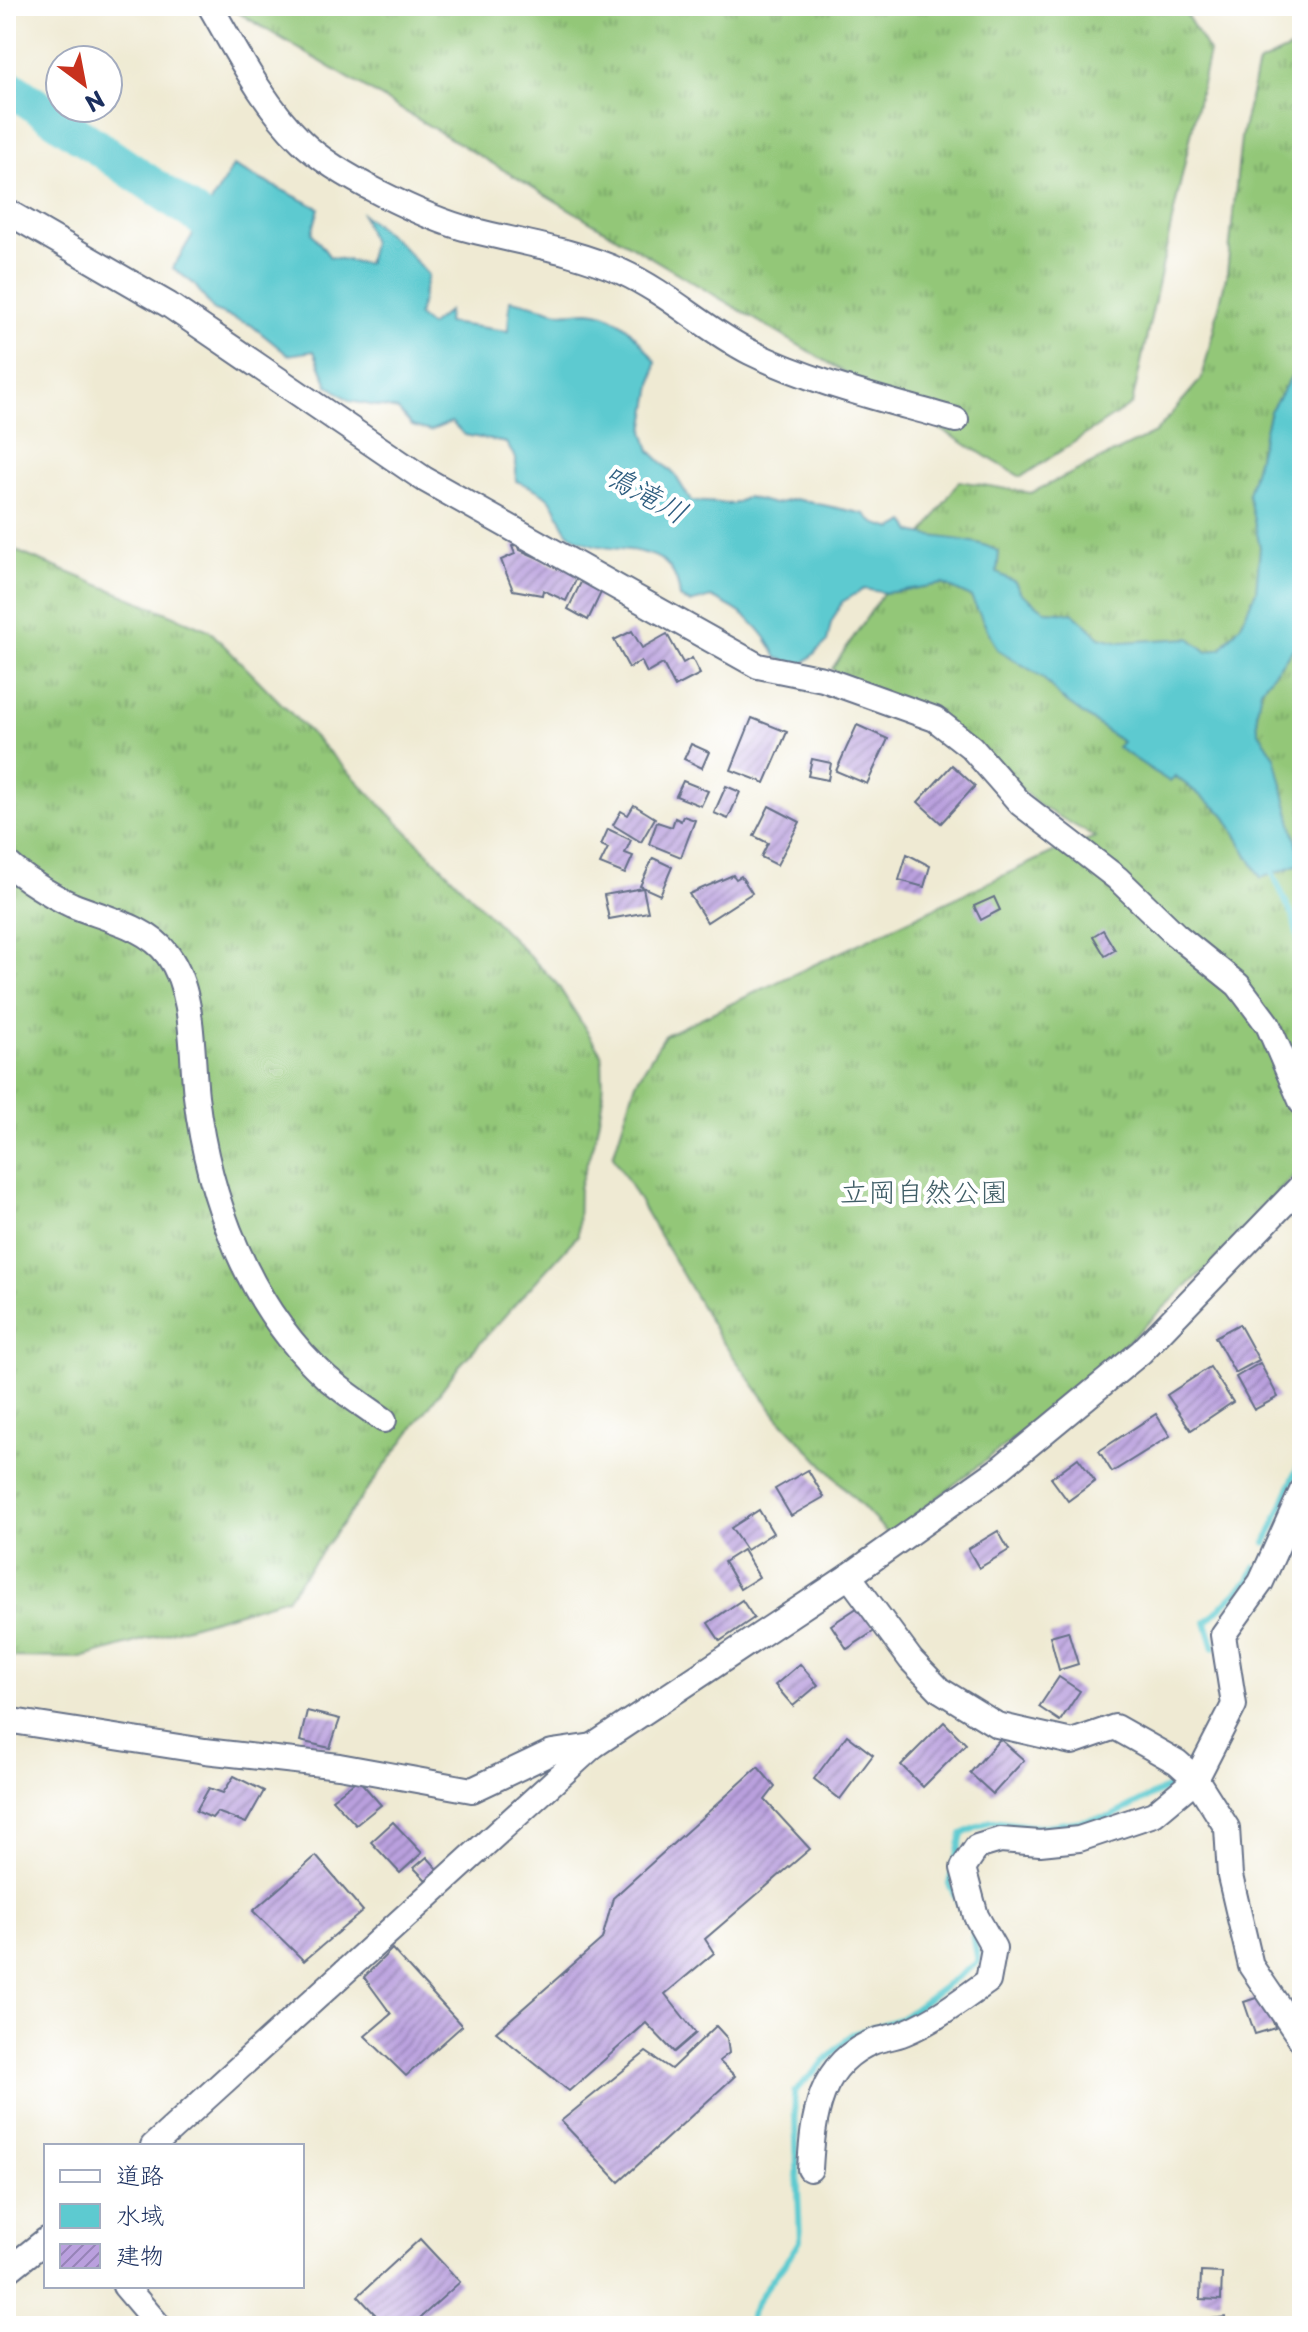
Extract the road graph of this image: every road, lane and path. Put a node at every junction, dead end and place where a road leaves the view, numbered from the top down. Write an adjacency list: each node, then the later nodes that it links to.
1 (210, 6): 3 (street)
2 (6, 211): 5 (street)
3 (956, 420)
4 (8, 869): 7 (street)
5 (1302, 1103)
6 (1302, 1185): 9 (street)
7 (384, 1420)
8 (1302, 1491): 12 (street)
9 (849, 1576): 11 (street); 12 (street)
10 (6, 1720): 11 (street)
11 (593, 1746): 14 (street)
12 (1196, 1779): 13 (street); 15 (street)
13 (1302, 2041)
14 (155, 2144)
15 (810, 2169)
16 (44, 2242): 17 (street)
17 (6, 2272)
18 (127, 2288): 19 (street)
19 (159, 2326)

